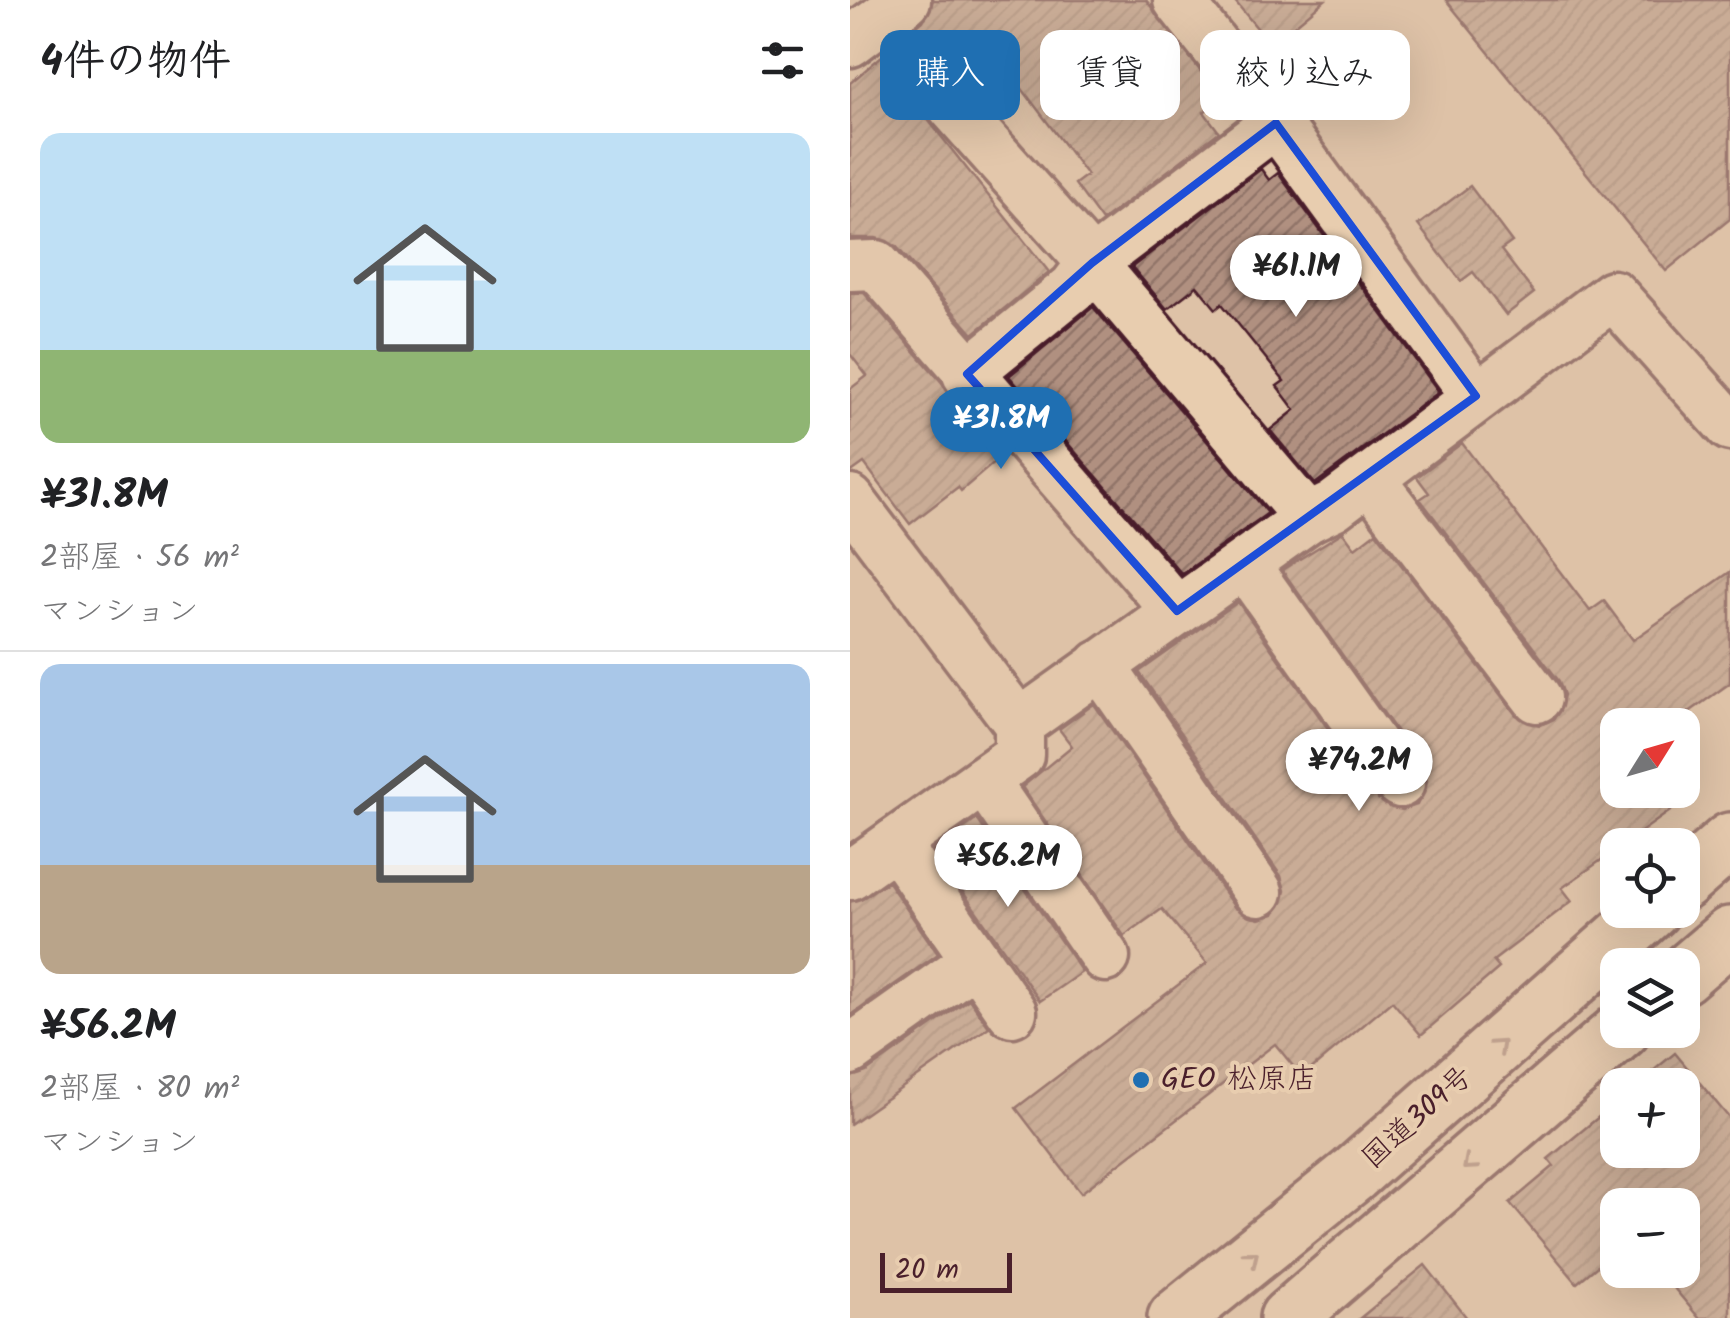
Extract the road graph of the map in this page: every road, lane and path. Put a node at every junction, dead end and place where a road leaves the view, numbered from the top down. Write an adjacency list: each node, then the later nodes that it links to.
1 (906, 0): 3 (street)
2 (1178, 0): 5 (street)
3 (850, 42)
4 (964, 120): 6 (street)
5 (1276, 123): 6 (street); 9 (street)
6 (1092, 264): 8 (street); 13 (street)
7 (850, 266): 8 (street)
8 (967, 374): 15 (street)
9 (1476, 396): 10 (street); 11 (street)
10 (1730, 426)
11 (1370, 479): 13 (street); 17 (street)
12 (850, 500): 18 (street)
13 (1308, 518): 14 (street)
14 (1245, 565): 15 (street); 20 (street)
15 (1177, 611): 16 (street)
16 (1100, 666): 18 (street); 25 (street)
17 (1537, 698)
18 (1019, 724): 19 (street)
19 (984, 780): 22 (street); 28 (street)
20 (1400, 783)
21 (1730, 841): 23 (highway)
22 (895, 843): 24 (street); 29 (street)
23 (1700, 867)
24 (850, 875)
25 (1258, 892)
26 (1632, 928): 34 (highway, 国道309号, one-way to 26)
27 (1730, 935): 30 (highway)
28 (1105, 957)
29 (976, 961): 31 (street); 33 (street)
30 (1700, 961)
31 (1012, 1012)
32 (1601, 1048): 35 (highway, one-way to 35)
33 (850, 1050)
34 (1176, 1318)
35 (1288, 1318)

